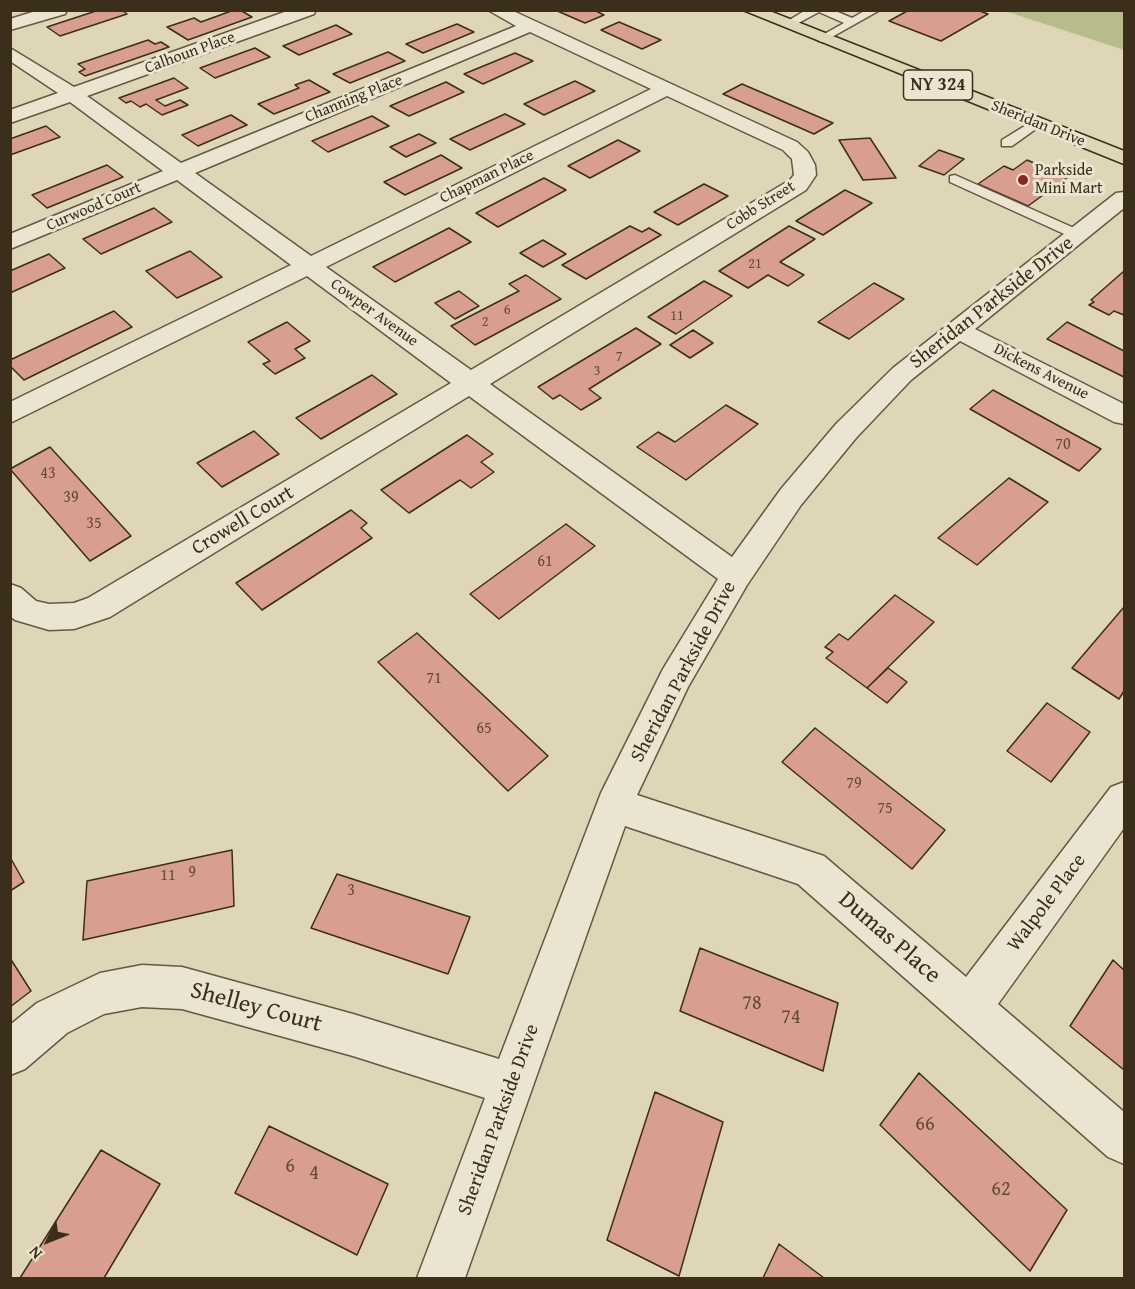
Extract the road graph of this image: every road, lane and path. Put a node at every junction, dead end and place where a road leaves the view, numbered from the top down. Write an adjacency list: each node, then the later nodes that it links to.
1 (59, 10): 9 (street)
2 (308, 10): 14 (street, Calhoun Place)
3 (496, 10): 10 (street, Cobb Street)
4 (814, 10): 7 (lane)
5 (822, 10): 8 (lane)
6 (875, 10): 8 (lane)
7 (770, 15): 11 (main road, Sheridan Drive / NY 324)
8 (853, 23): 11 (lane)
9 (10, 25)
10 (530, 26): 13 (street, Cobb Street); 19 (street, Channing Place)
11 (823, 39): 16 (main road, Sheridan Drive / NY 324)
12 (10, 53): 14 (street, Cowper Avenue)
13 (666, 89): 24 (street, Chapman Place); 26 (street, Cobb Street)
14 (72, 95): 15 (street); 19 (street, Cowper Avenue)
15 (10, 117)
16 (1036, 123): 17 (lane); 18 (main road, Sheridan Drive / NY 324)
17 (1007, 143)
18 (1125, 158)
19 (178, 171): 23 (street, Curwood Court); 24 (street, Cowper Avenue)
20 (956, 179): 22 (lane)
21 (1125, 198): 22 (street, Sheridan Parkside Drive)
22 (1078, 235): 25 (street, Sheridan Parkside Drive)
23 (10, 242)
24 (308, 265): 26 (street, Cowper Avenue); 27 (street)
25 (958, 330): 28 (street, Dickens Avenue); 29 (street, Sheridan Parkside Drive)
26 (469, 382): 29 (street, Cowper Avenue); 30 (street, Crowell Court)
27 (10, 414)
28 (1125, 415)
29 (736, 576): 32 (street, Sheridan Parkside Drive)
30 (10, 597)
31 (1125, 799): 33 (street, Walpole Place)
32 (614, 805): 33 (street, Dumas Place); 35 (street, Sheridan Parkside Drive)
33 (969, 1008): 36 (street, Dumas Place)
34 (10, 1054): 35 (street, Shelley Court)
35 (513, 1085): 37 (street, Sheridan Parkside Drive)
36 (1125, 1141)
37 (441, 1278)

